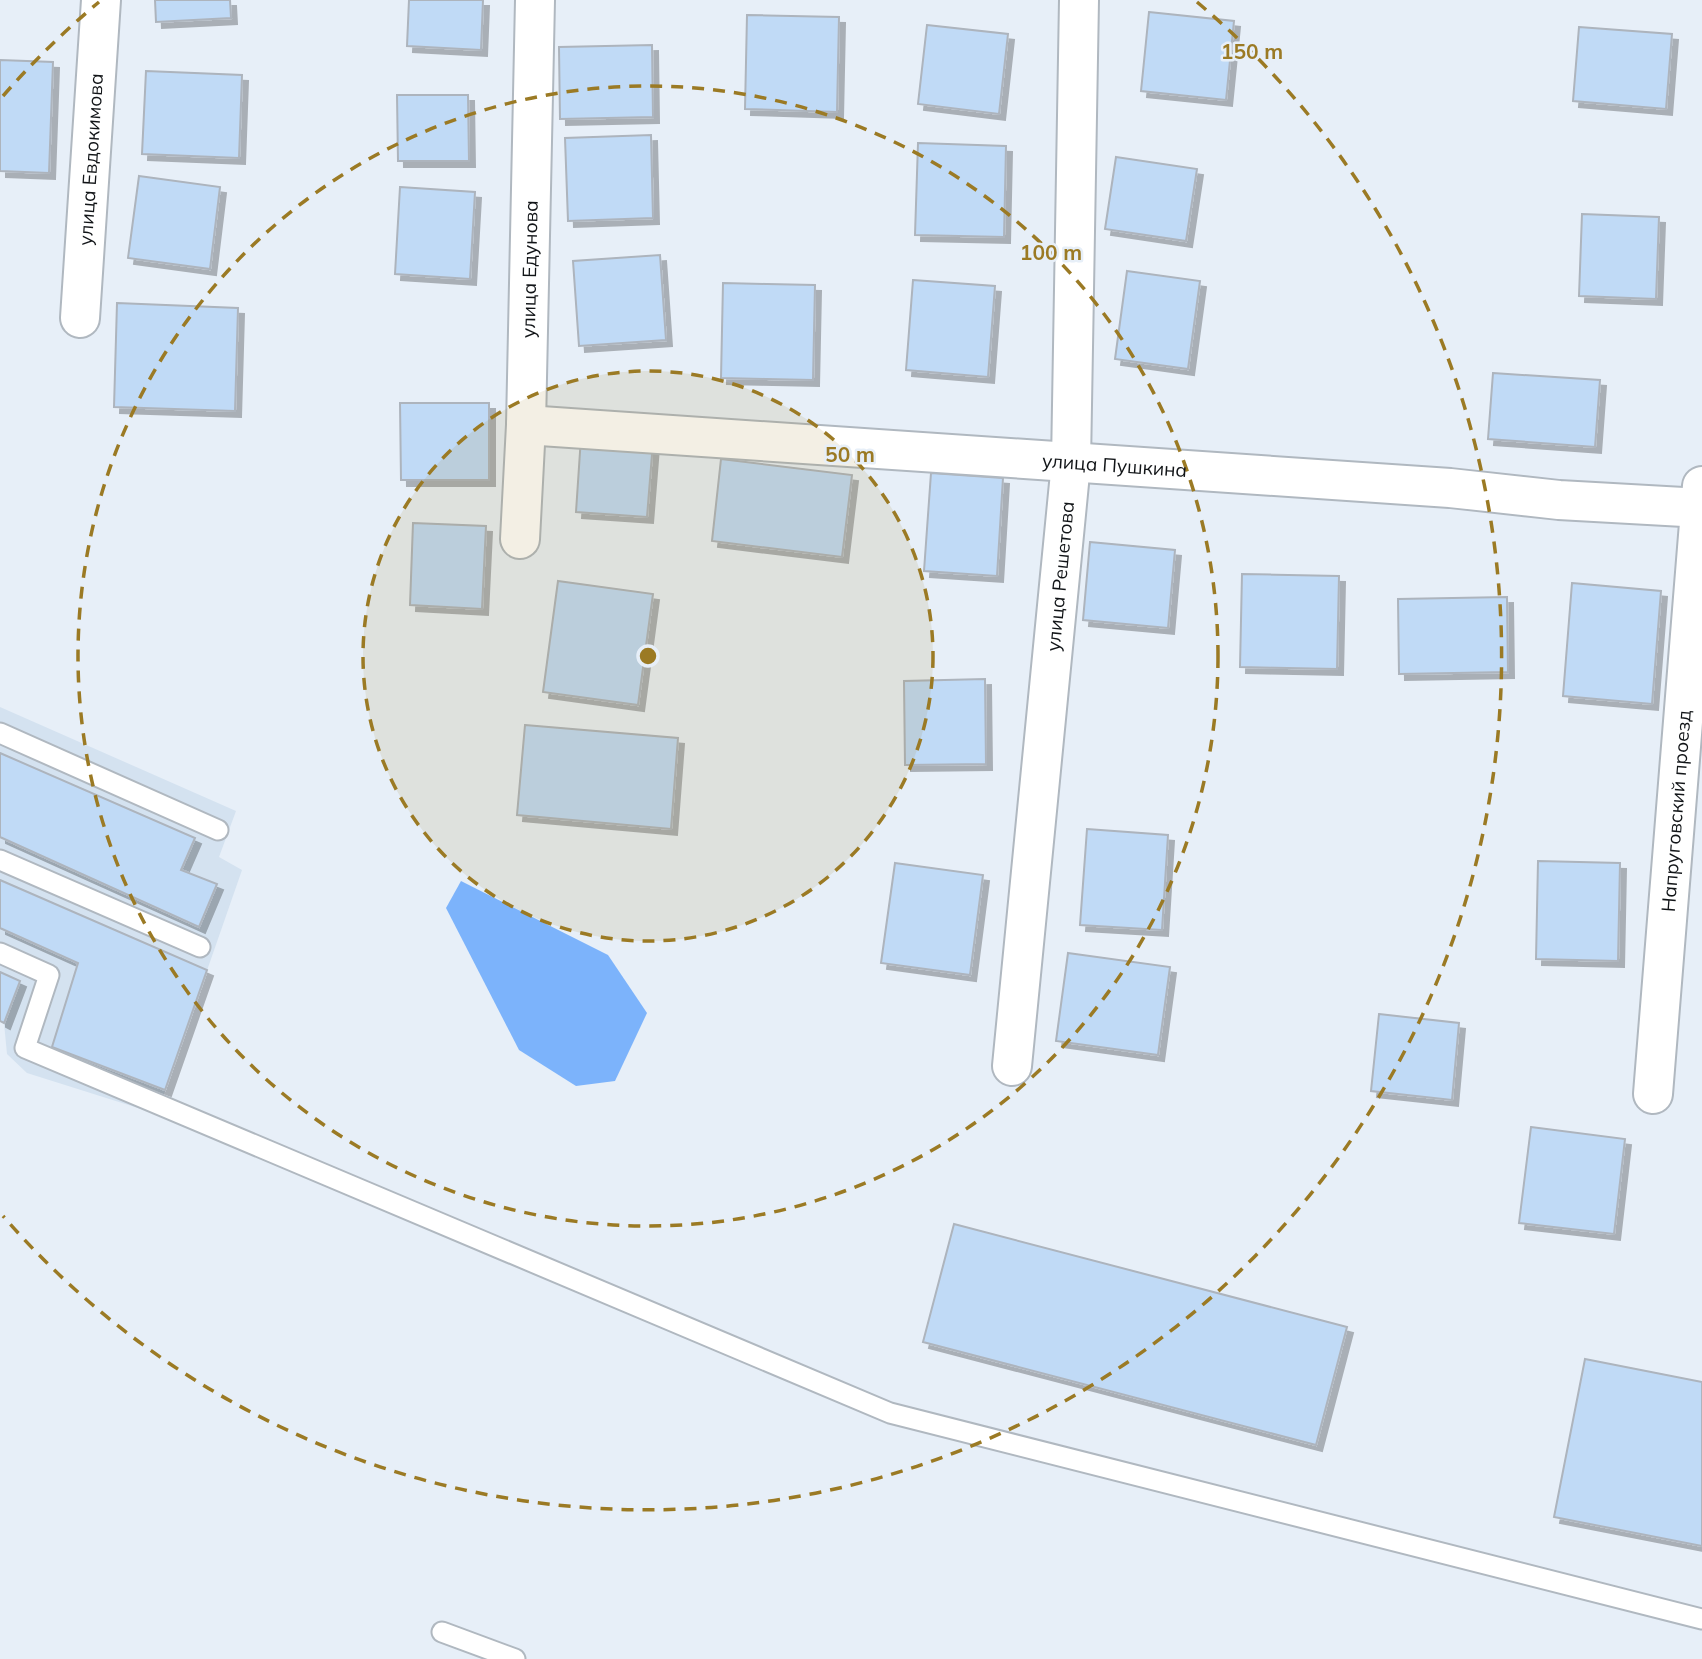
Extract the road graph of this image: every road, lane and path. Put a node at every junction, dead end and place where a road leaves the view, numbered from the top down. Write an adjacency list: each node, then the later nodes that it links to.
1 (101, 0): 4 (street, улица Евдокимова)
2 (535, 0): 5 (street, улица Едунова)
3 (1079, 0): 6 (street, улица Решетова)
4 (80, 318)
5 (526, 425): 6 (street, улица Пушкина); 8 (street, улица Едунова)
6 (1071, 463): 7 (street, улица Пушкина); 14 (street, улица Решетова)
7 (1702, 501): 15 (street, Напруговский проезд)
8 (520, 539)
9 (0, 733): 10 (lane)
10 (218, 830)
11 (0, 860): 12 (lane)
12 (200, 947)
13 (0, 953): 16 (lane)
14 (1012, 1066)
15 (1653, 1094)
16 (1702, 1619)
17 (442, 1632): 18 (lane)
18 (515, 1659)

